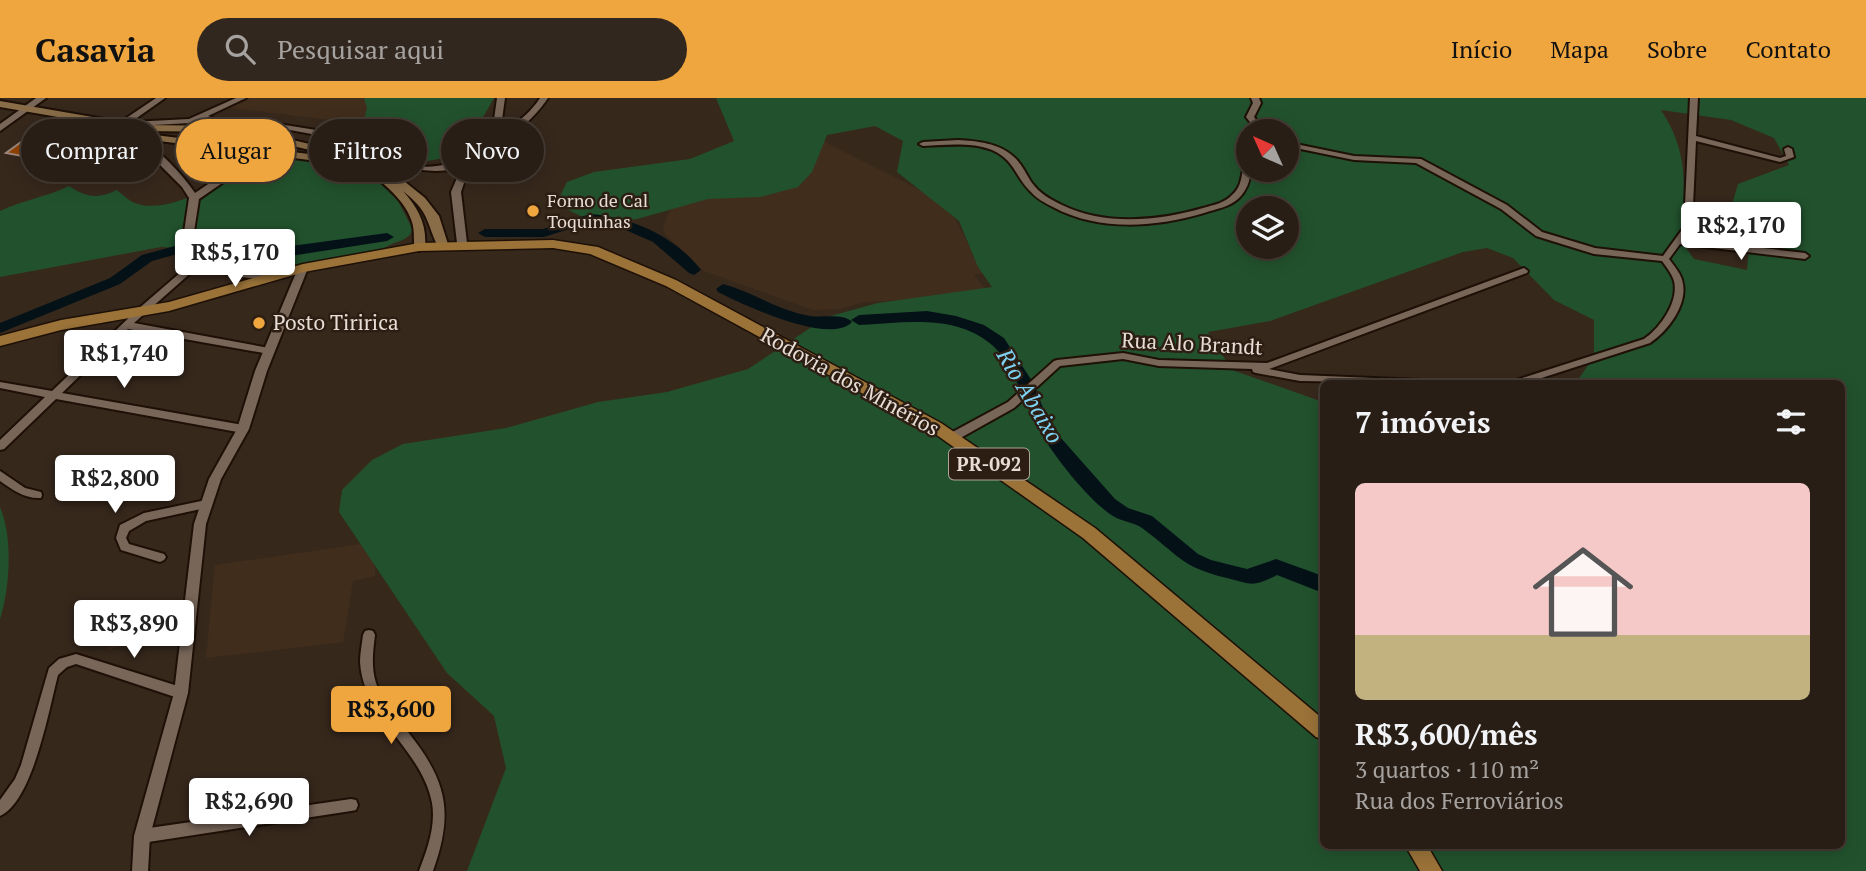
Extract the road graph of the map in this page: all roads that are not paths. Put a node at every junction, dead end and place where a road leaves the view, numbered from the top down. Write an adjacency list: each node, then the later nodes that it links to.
1 (42, 98): 9 (street)
2 (162, 98): 13 (street)
3 (242, 98): 10 (street)
4 (501, 98): 15 (street)
5 (544, 98): 16 (street)
6 (1255, 98): 17 (street)
7 (1694, 98): 22 (street)
8 (0, 104): 9 (main road)
9 (21, 109): 11 (main road); 12 (main road); 19 (street)
10 (203, 116): 14 (street); 18 (street)
11 (56, 119)
12 (84, 119)
13 (131, 119)
14 (210, 119)
15 (498, 119)
16 (528, 119)
17 (1252, 119)
18 (162, 123)
19 (0, 128)
20 (176, 132): 23 (main road)
21 (162, 138): 23 (main road)
22 (1694, 138): 27 (street); 35 (street)
23 (170, 139): 24 (main road)
24 (176, 140)
25 (923, 144): 33 (street)
26 (1299, 147): 40 (street)
27 (1788, 149)
28 (295, 155): 38 (main road)
29 (162, 161): 34 (street)
30 (217, 182): 34 (street)
31 (400, 182): 37 (main road)
32 (462, 182): 36 (street)
33 (1245, 182)
34 (194, 198): 41 (street)
35 (1678, 241): 39 (street); 40 (street)
36 (462, 243): 37 (main road, Rodovia dos Minérios / PR-092); 55 (main road, Rodovia dos Minérios / PR-092)
37 (442, 244): 38 (main road, Rodovia dos Minérios / PR-092)
38 (419, 247): 42 (main road, PR-092)
39 (1805, 256)
40 (1665, 259): 51 (street)
41 (199, 261): 44 (street); 45 (street)
42 (303, 268): 44 (main road, PR-092); 48 (street)
43 (1524, 271): 49 (street, Rua Alo Brandt)
44 (281, 275): 45 (main road, PR-092)
45 (140, 312): 46 (street); 47 (main road, PR-092)
46 (126, 325): 48 (street); 53 (street)
47 (0, 341)
48 (269, 351): 54 (street)
49 (1246, 367): 50 (street); 55 (street, Rua Alo Brandt)
50 (1330, 380)
51 (1527, 380)
52 (0, 385): 53 (street)
53 (55, 393): 54 (street); 56 (street)
54 (243, 429): 59 (street)
55 (951, 438): 63 (main road, Rodovia dos Minérios / PR-092)
56 (0, 446)
57 (0, 475): 58 (street)
58 (37, 495)
59 (206, 504): 60 (street); 62 (street)
60 (160, 557)
61 (369, 635): 69 (street)
62 (181, 693): 65 (street); 66 (street)
63 (1320, 728)
64 (351, 805): 66 (street)
65 (0, 810)
66 (142, 836): 68 (street)
67 (1418, 849): 70 (main road)
68 (140, 871)
69 (426, 871)
70 (1432, 871)

